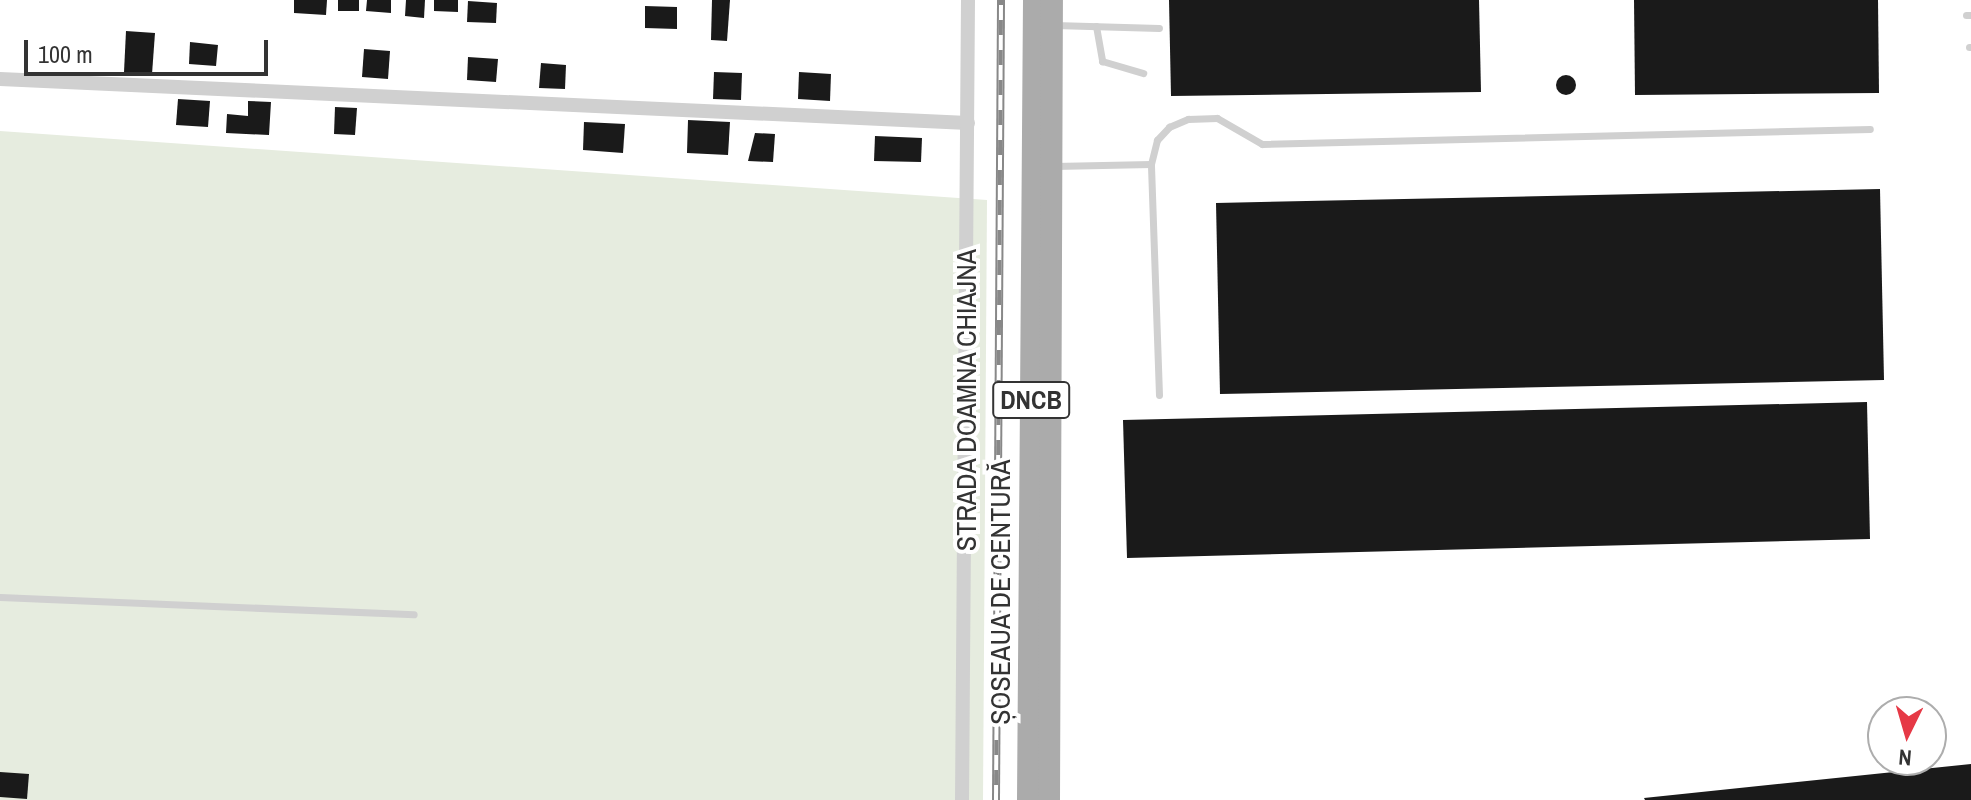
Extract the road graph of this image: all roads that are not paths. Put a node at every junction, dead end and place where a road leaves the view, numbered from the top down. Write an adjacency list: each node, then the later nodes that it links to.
1 (968, 0): 9 (street, STRADA DOAMNA CHIAJNA)
2 (1034, 0): 17 (main road, ȘOSEAUA DE CENTURĂ / DNCB)
3 (1052, 0): 4 (main road, ȘOSEAUA DE CENTURĂ / DNCB)
4 (1052, 25): 5 (lane); 12 (main road, ȘOSEAUA DE CENTURĂ / DNCB)
5 (1096, 26): 6 (lane); 7 (lane)
6 (1159, 28)
7 (1143, 73)
8 (0, 79): 9 (street)
9 (968, 123): 16 (street, STRADA DOAMNA CHIAJNA)
10 (1870, 129): 11 (lane)
11 (1151, 164): 12 (lane); 13 (lane)
12 (1053, 166): 18 (main road, ȘOSEAUA DE CENTURĂ / DNCB)
13 (1159, 395)
14 (0, 597): 15 (lane)
15 (414, 614)
16 (962, 800)
17 (1028, 800)
18 (1049, 800)

